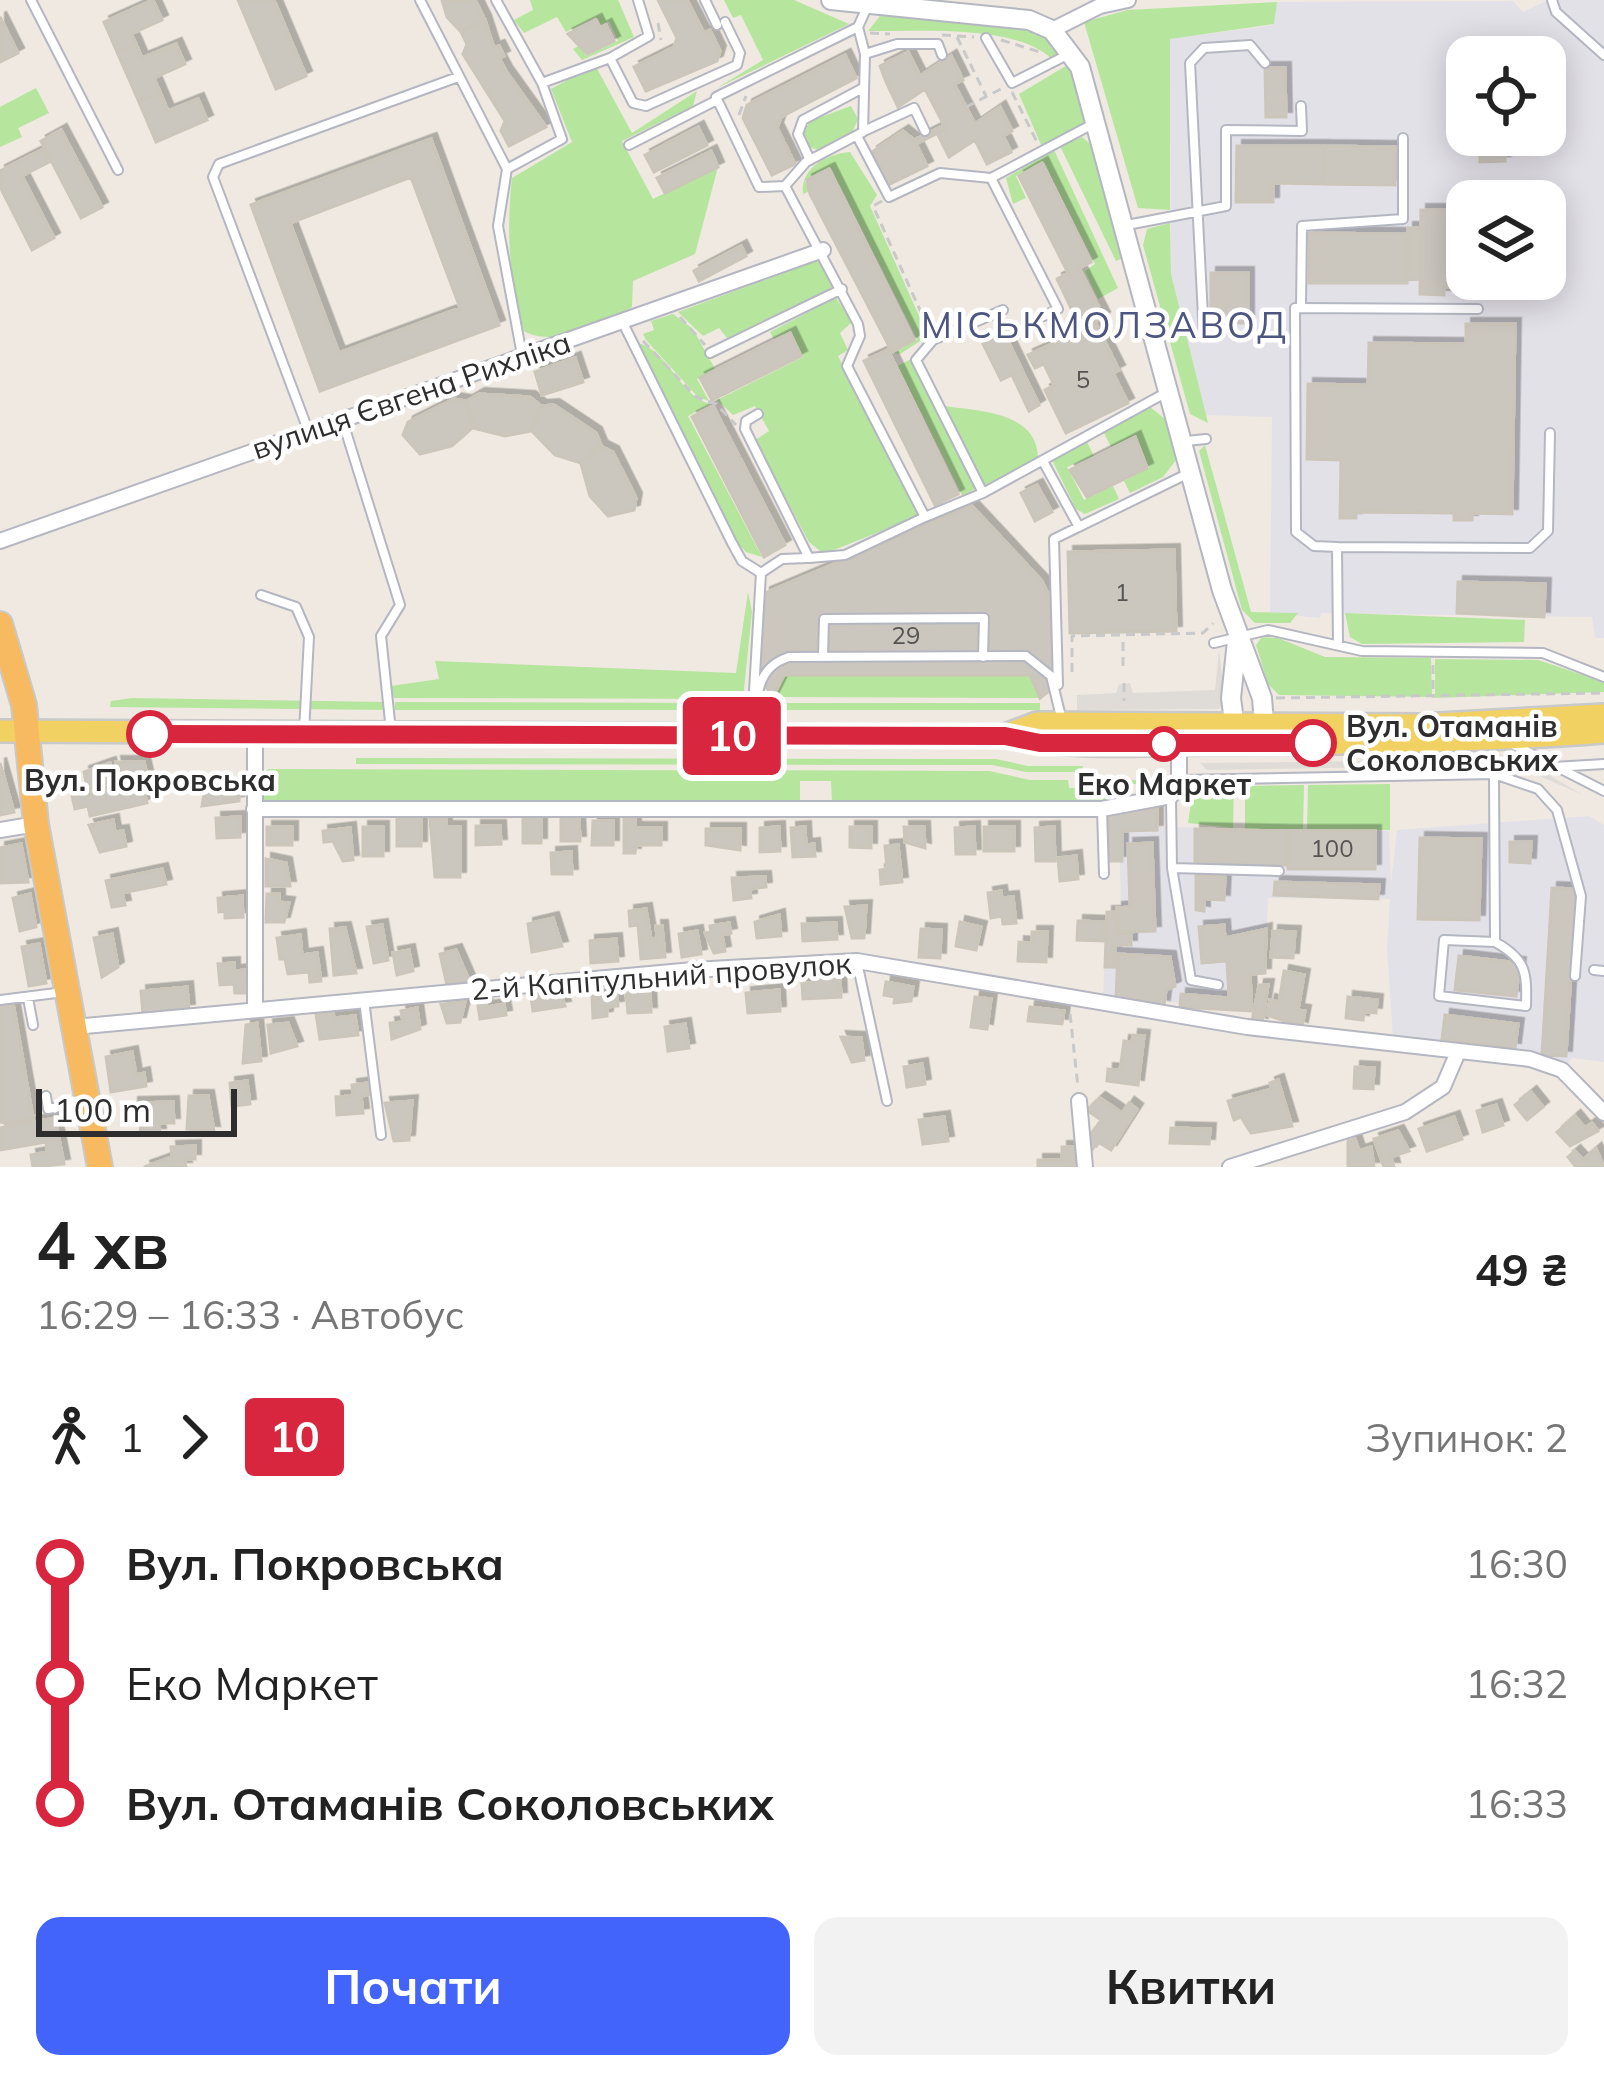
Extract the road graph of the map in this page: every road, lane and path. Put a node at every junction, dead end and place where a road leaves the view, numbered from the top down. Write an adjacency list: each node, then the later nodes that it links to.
1 (31, 0): 49 (lane)
2 (420, 0): 29 (lane)
3 (496, 0): 30 (lane)
4 (638, 0): 13 (lane)
5 (705, 0): 31 (lane)
6 (831, 0): 9 (street)
7 (1128, 0): 15 (street)
8 (1552, 0): 25 (lane)
9 (867, 7): 10 (street); 14 (lane)
10 (1026, 10): 15 (street)
11 (652, 12): 13 (path)
12 (668, 19): 13 (path)
13 (654, 26): 21 (path); 26 (lane)
14 (858, 28): 23 (lane); 36 (lane)
15 (1052, 30): 22 (street)
16 (868, 33): 17 (path)
17 (890, 34)
18 (934, 35): 19 (path)
19 (956, 35): 20 (path); 35 (path)
20 (986, 38): 28 (path); 33 (lane)
21 (651, 44)
22 (1072, 53): 28 (lane); 42 (street)
23 (865, 54): 24 (lane); 32 (lane)
24 (942, 55)
25 (1604, 55)
26 (610, 58): 30 (lane); 31 (lane)
27 (1265, 63): 54 (lane)
28 (1053, 64): 33 (lane)
29 (458, 77): 50 (lane); 73 (lane)
30 (542, 83): 50 (lane)
31 (703, 84): 36 (lane)
32 (864, 84): 37 (lane); 40 (lane)
33 (1010, 84): 35 (path); 47 (path)
34 (751, 90): 41 (path)
35 (986, 96): 39 (path)
36 (717, 99): 46 (lane); 52 (lane)
37 (843, 100): 40 (lane); 48 (lane)
38 (1301, 106): 54 (lane)
39 (966, 107)
40 (863, 111): 44 (lane)
41 (736, 122)
42 (1098, 122): 47 (lane); 55 (street)
43 (925, 131): 44 (lane)
44 (860, 134): 48 (lane); 53 (lane)
45 (1403, 138): 58 (lane)
46 (629, 145)
47 (1042, 152): 51 (lane)
48 (810, 160): 52 (lane)
49 (118, 170)
50 (507, 170): 68 (lane)
51 (992, 178): 53 (lane); 62 (lane)
52 (785, 186): 56 (lane)
53 (889, 197): 66 (path)
54 (1197, 212): 55 (lane); 64 (lane)
55 (1126, 226): 69 (street)
56 (823, 250): 57 (lane); 63 (street, вулиця Євгена Рихліка)
57 (842, 289): 67 (lane); 78 (lane)
58 (1300, 308): 59 (lane); 81 (lane)
59 (1478, 309)
60 (1003, 310): 66 (lane)
61 (674, 312): 67 (path)
62 (1044, 316)
63 (622, 322): 68 (street, вулиця Євгена Рихліка); 83 (lane)
64 (1204, 336)
65 (635, 337): 72 (path)
66 (934, 340): 77 (lane)
67 (710, 353)
68 (522, 355): 71 (street, вулиця Євгена Рихліка)
69 (1171, 390): 75 (lane); 76 (street)
70 (758, 414): 82 (lane)
71 (342, 417): 73 (street, вулиця Євгена Рихліка); 113 (lane)
72 (738, 427)
73 (308, 430): 80 (street, вулиця Євгена Рихліка)
74 (1550, 433): 81 (lane)
75 (1044, 463): 77 (lane); 79 (lane)
76 (1190, 472): 79 (lane); 88 (street)
77 (983, 493): 78 (lane)
78 (925, 517): 82 (lane)
79 (1079, 527): 98 (lane)
80 (0, 541)
81 (1337, 547): 90 (lane)
82 (809, 558): 83 (lane)
83 (760, 573): 102 (lane)
84 (261, 596): 112 (lane)
85 (1213, 623): 87 (path)
86 (0, 624): 107 (highway)
87 (1122, 639): 94 (path); 95 (path)
88 (1237, 641): 89 (lane); 90 (lane); 109 (street); 110 (street)
89 (1214, 643)
90 (1337, 644): 91 (lane)
91 (1433, 652): 96 (lane); 101 (path)
92 (823, 657): 93 (lane); 93 (lane); 102 (lane)
93 (983, 657): 98 (lane)
94 (1124, 670)
95 (1072, 671)
96 (1604, 677)
97 (1124, 683): 103 (path)
98 (1058, 690): 105 (lane)
99 (1269, 690): 101 (path)
100 (1604, 693): 101 (path)
101 (1433, 699)
102 (756, 700): 114 (lane)
103 (1124, 701)
104 (1604, 715): 110 (main road)
105 (1063, 723): 109 (main road); 115 (main road)
106 (0, 731): 107 (main road)
107 (27, 731): 111 (main road); 126 (highway)
108 (1604, 731): 116 (main road)
109 (1235, 733): 110 (main road); 117 (main road)
110 (1265, 733): 116 (main road)
111 (255, 735): 112 (main road); 124 (street)
112 (304, 735): 113 (main road)
113 (392, 736): 114 (main road)
114 (756, 736): 115 (main road)
115 (1005, 736): 117 (main road)
116 (1502, 739): 119 (lane)
117 (1179, 744): 121 (street)
118 (1604, 764): 119 (lane)
119 (1552, 767): 122 (lane)
120 (1494, 774): 121 (lane); 131 (lane); 133 (lane)
121 (1179, 780): 123 (street)
122 (1604, 791)
123 (1171, 796): 125 (street); 128 (lane)
124 (254, 809): 125 (street); 140 (street)
125 (1102, 809): 130 (lane)
126 (36, 824): 127 (street); 135 (highway)
127 (0, 830)
128 (1172, 868): 129 (lane); 134 (lane)
129 (1279, 871)
130 (1104, 874)
131 (1495, 942): 131 (lane)
132 (857, 961): 136 (street, 2-й Капітульний провулок); 138 (street, 2-й Капітульний провулок); 145 (lane)
133 (1575, 976)
134 (1218, 985)
135 (68, 991): 137 (lane); 142 (highway)
136 (1067, 995): 143 (street, 2-й Капітульний провулок); 146 (path)
137 (28, 998): 139 (lane); 141 (lane)
138 (364, 998): 140 (street, 2-й Капітульний провулок); 149 (lane)
139 (0, 1000)
140 (255, 1009): 142 (street, 2-й Капітульний провулок)
141 (33, 1025)
142 (74, 1027): 147 (highway)
143 (1458, 1052): 148 (street, 2-й Капітульний провулок); 152 (street)
144 (46, 1096): 147 (lane)
145 (887, 1101)
146 (1079, 1101): 151 (street)
147 (88, 1102): 150 (highway)
148 (1604, 1113)
149 (381, 1135)
150 (100, 1167)
151 (1085, 1167)
152 (1230, 1167)

